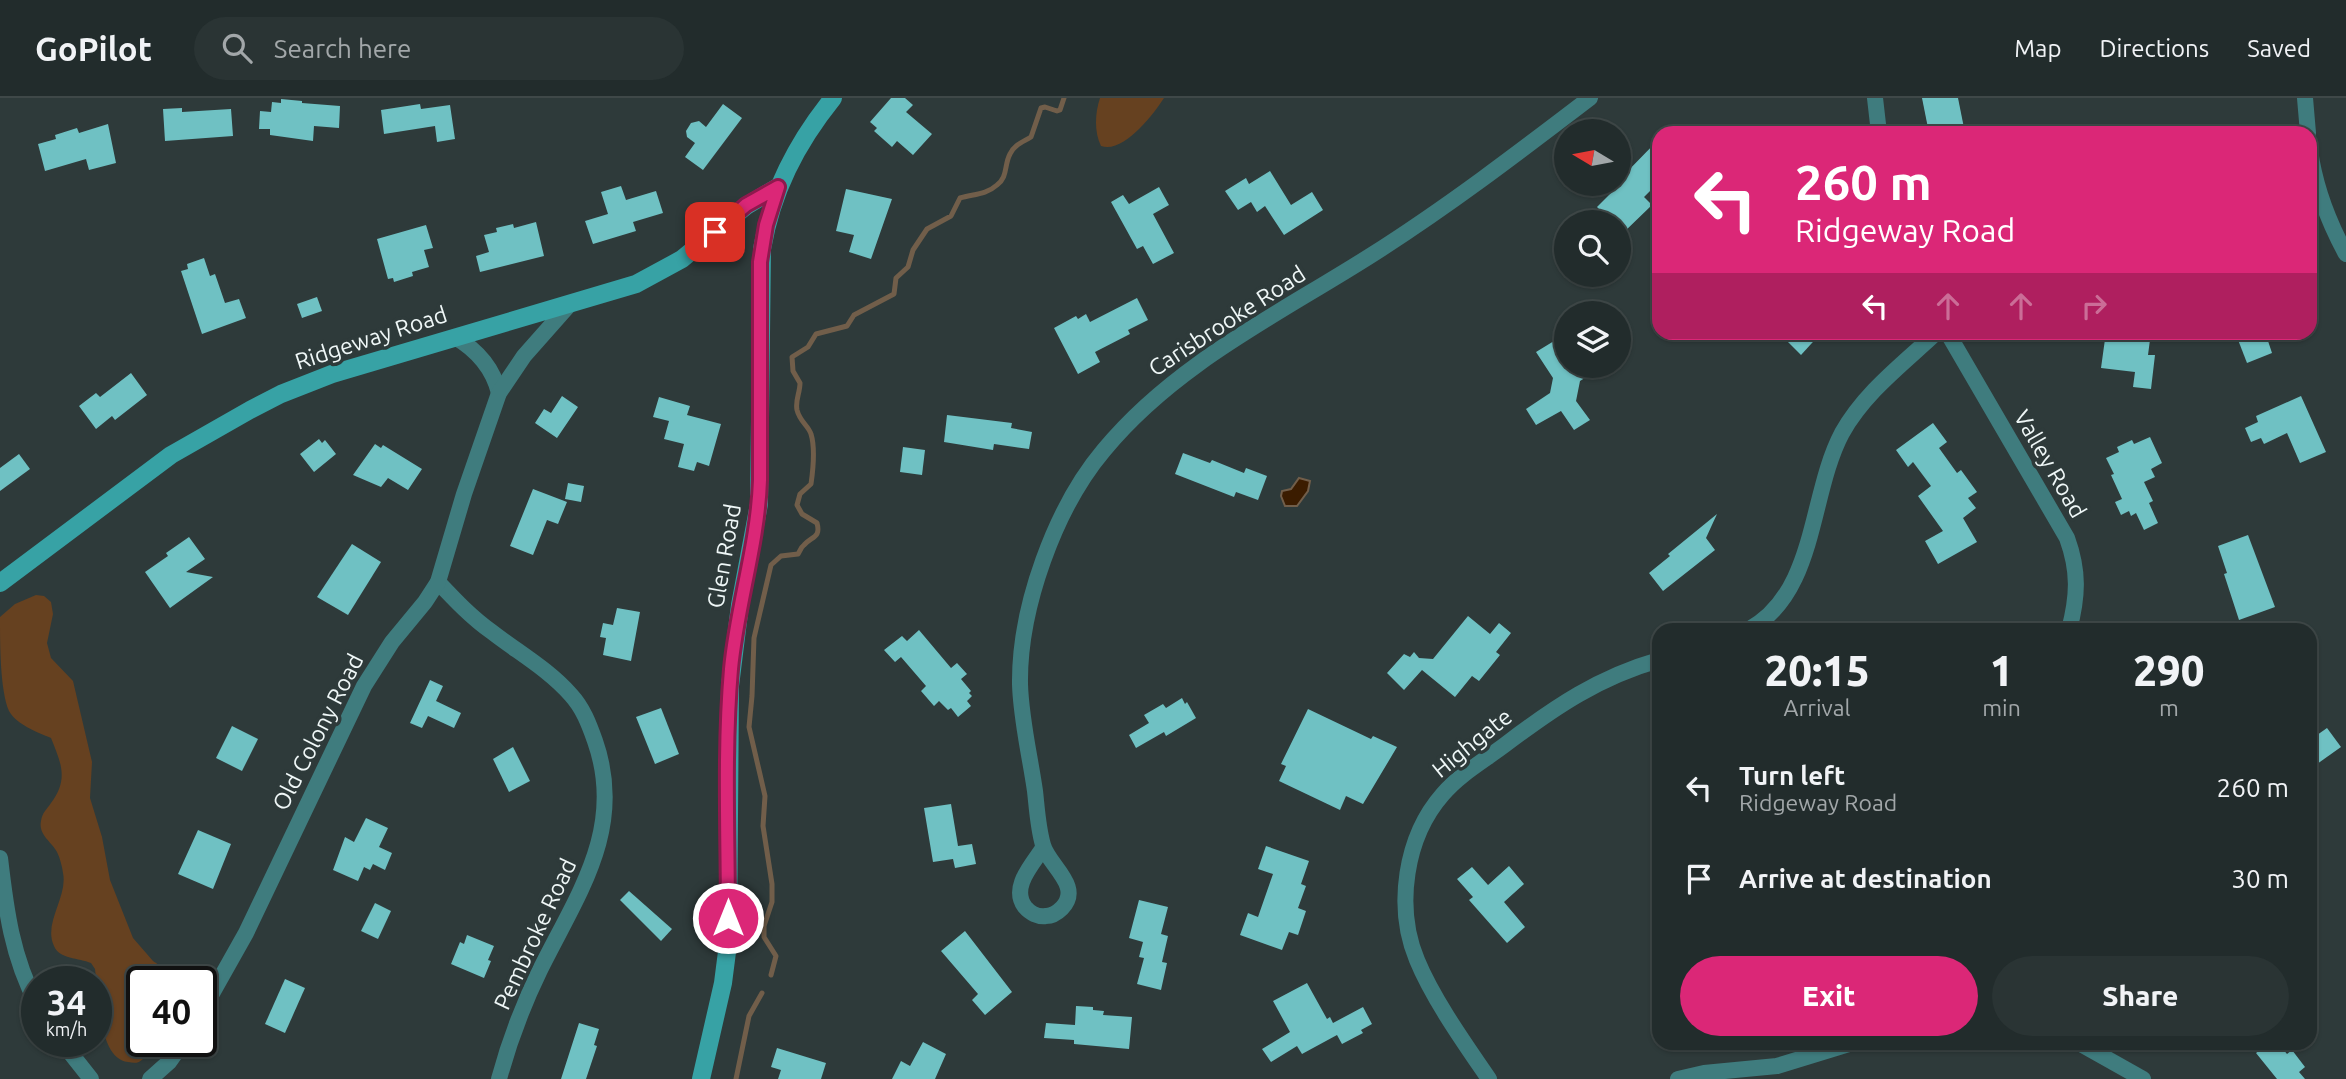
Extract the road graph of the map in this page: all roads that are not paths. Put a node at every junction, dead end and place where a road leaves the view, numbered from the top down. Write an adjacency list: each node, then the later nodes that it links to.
1 (833, 98): 8 (street, Glen Road)
2 (1590, 98): 20 (street, Carisbrooke Road)
3 (1875, 98): 5 (street)
4 (2305, 98): 6 (street)
5 (1878, 126)
6 (2307, 126)
7 (2317, 182): 9 (street)
8 (778, 187): 10 (street, Ridgeway Road); 32 (street, Glen Road)
9 (2346, 254)
10 (570, 304): 11 (street, Ridgeway Road); 14 (street, Old Colony Road)
11 (455, 337): 14 (street); 16 (street, Ridgeway Road)
12 (1928, 340): 17 (street)
13 (1952, 340): 18 (street, Valley Road)
14 (499, 393): 15 (street, Old Colony Road)
15 (438, 582): 23 (street, Old Colony Road); 31 (street, Pembroke Road)
16 (0, 583)
17 (1759, 623)
18 (2070, 623)
19 (1652, 663): 33 (street, Highgate)
20 (1043, 848)
21 (0, 858): 22 (street)
22 (21, 968)
23 (217, 985)
24 (1829, 1050): 34 (street)
25 (2089, 1050): 28 (street)
26 (74, 1057): 29 (street)
27 (173, 1057): 30 (street)
28 (2122, 1074): 35 (street)
29 (91, 1079)
30 (150, 1079)
31 (499, 1079)
32 (701, 1079)
33 (1489, 1079)
34 (1678, 1079)
35 (2143, 1079)

